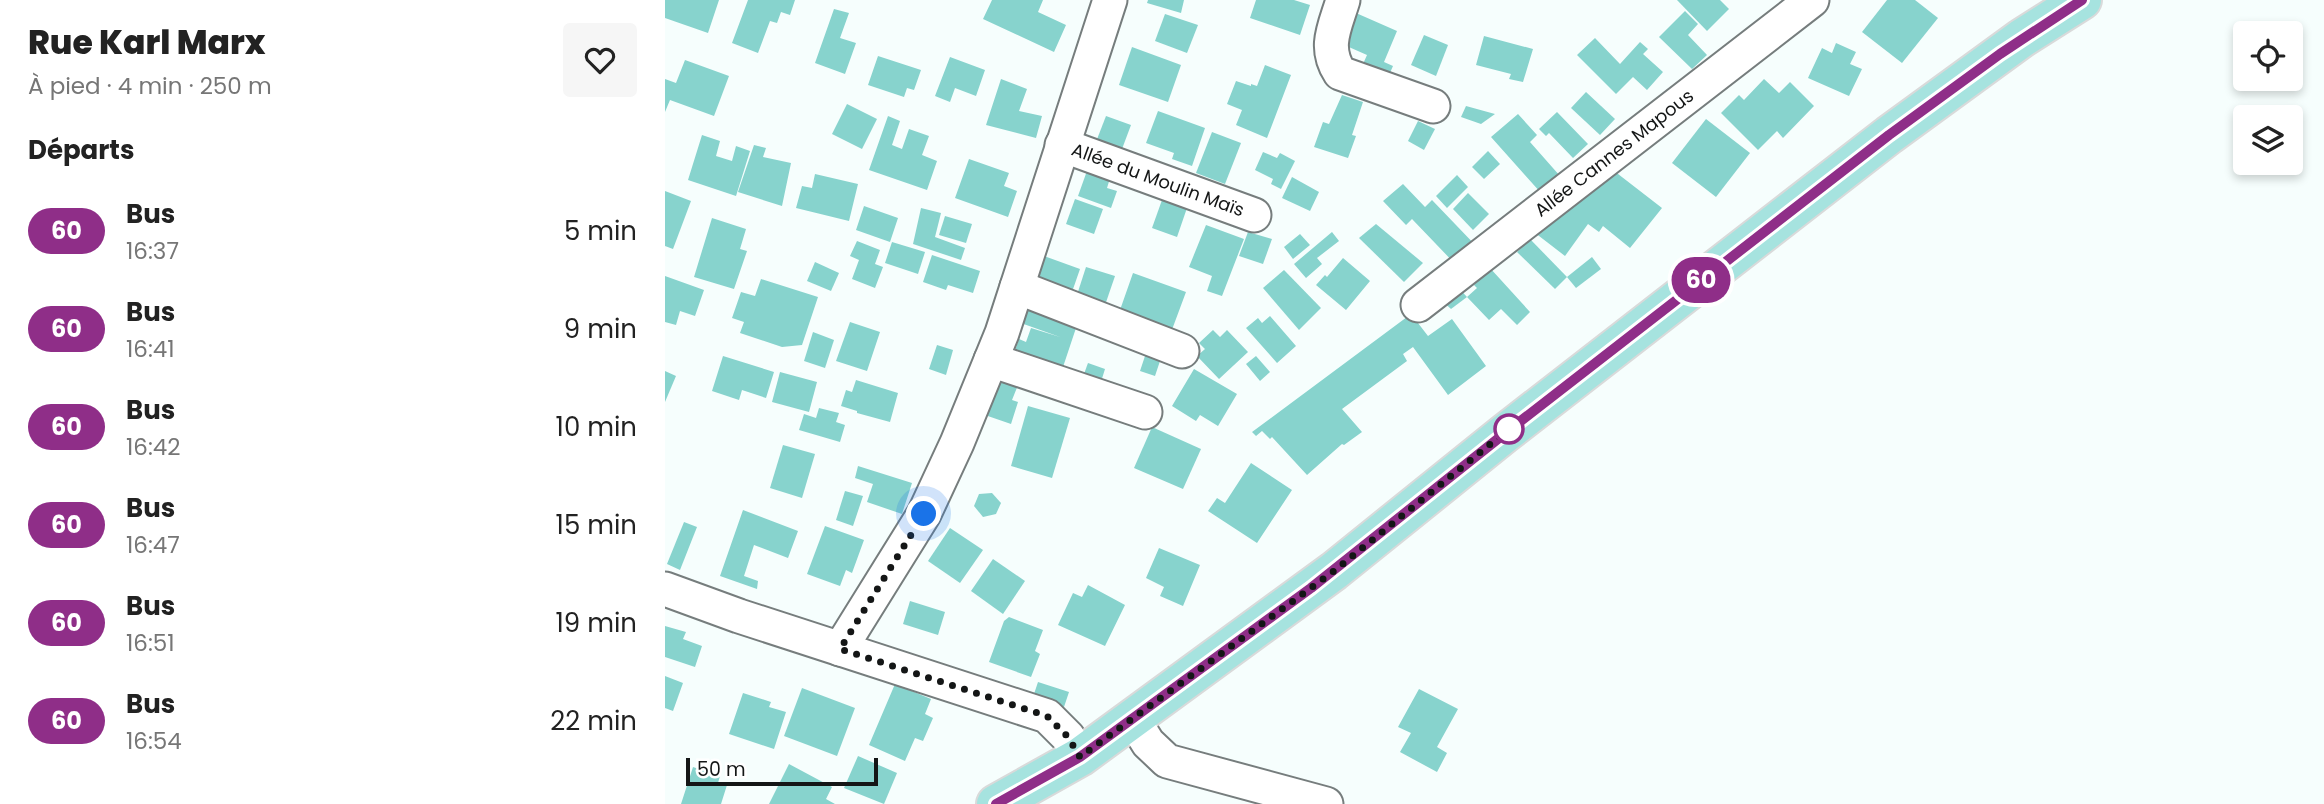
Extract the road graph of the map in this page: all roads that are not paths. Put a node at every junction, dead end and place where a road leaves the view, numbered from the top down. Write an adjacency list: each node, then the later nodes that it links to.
1 (1110, 0): 6 (street, Allée du Moulin Maïs)
2 (1343, 0): 5 (street)
3 (1812, 0): 9 (street, Allée Cannes Mapous)
4 (2082, 0): 15 (main road)
5 (1433, 106)
6 (1062, 145): 7 (street, Allée du Moulin Maïs); 8 (street, Allée du Moulin Maïs)
7 (1254, 215)
8 (1017, 287): 10 (street); 11 (street, Allée du Moulin Maïs)
9 (1418, 305)
10 (1182, 351)
11 (991, 360): 12 (street); 14 (street, Allée du Moulin Maïs)
12 (1145, 412)
13 (665, 589): 14 (street)
14 (840, 649): 16 (street)
15 (1133, 719): 16 (main road); 18 (street)
16 (1080, 757): 17 (main road)
17 (996, 804)
18 (1326, 804)

